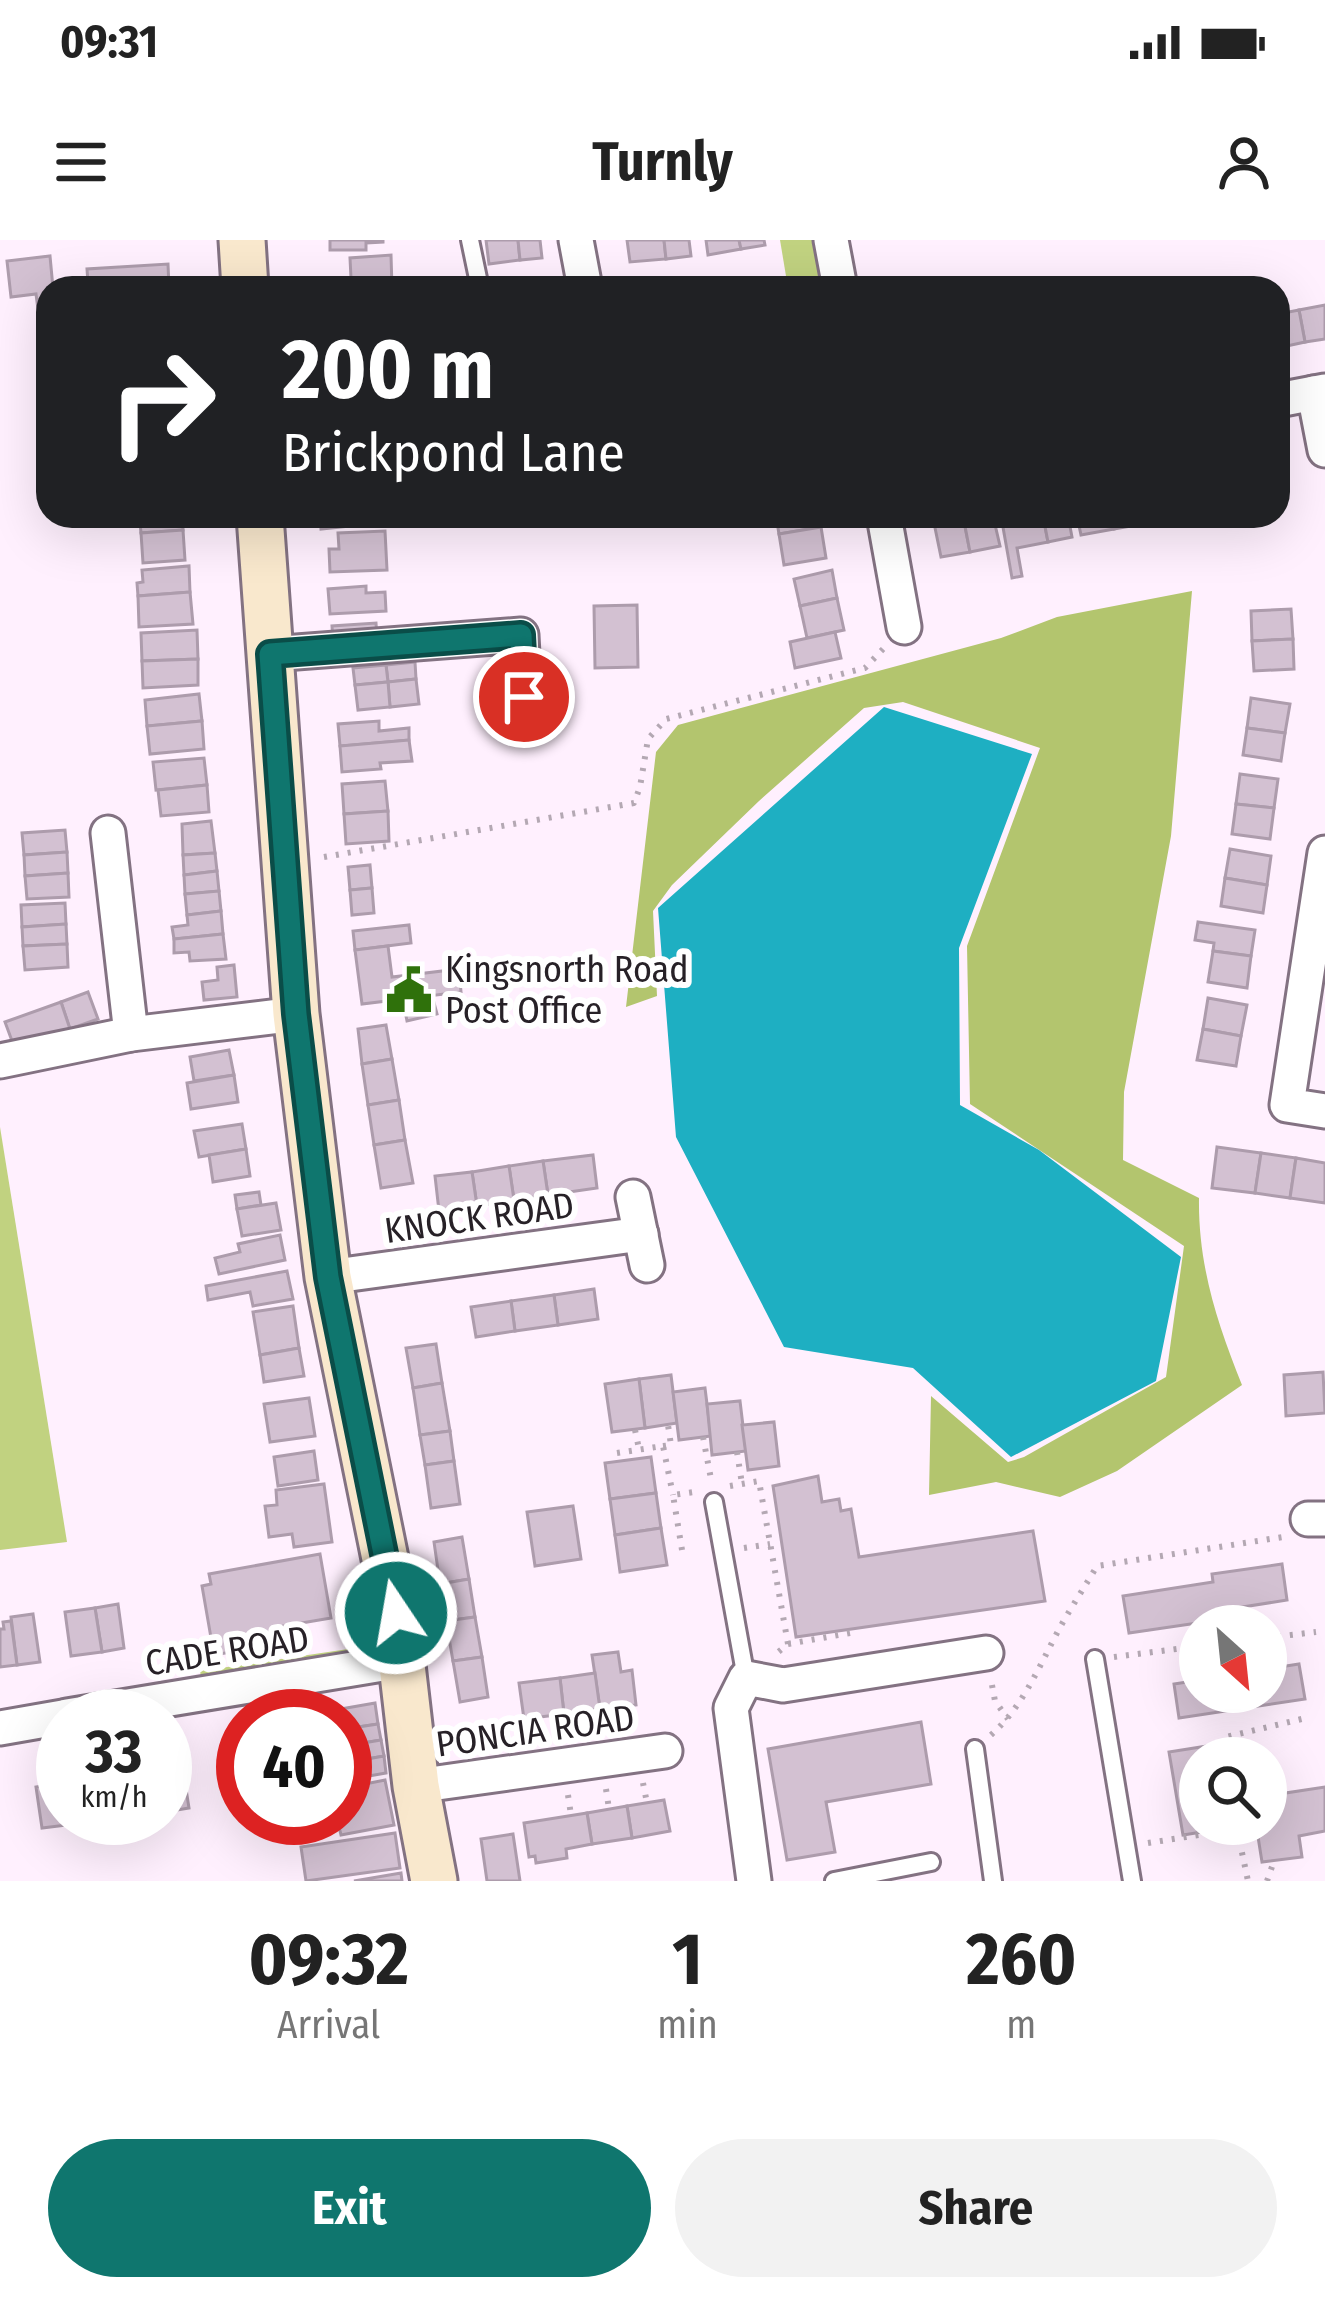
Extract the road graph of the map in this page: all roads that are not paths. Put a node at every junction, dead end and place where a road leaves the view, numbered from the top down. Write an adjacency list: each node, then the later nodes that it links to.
1 (240, 240): 5 (street)
2 (470, 240): 6 (lane)
3 (577, 240): 7 (street)
4 (831, 240): 8 (street)
5 (244, 276)
6 (478, 276)
7 (583, 276)
8 (838, 276)
9 (1320, 392): 10 (street); 11 (street)
10 (1290, 398)
11 (1325, 450)
12 (261, 528): 15 (street)
13 (886, 528): 14 (street)
14 (904, 627)
15 (270, 654): 16 (street); 19 (street)
16 (524, 697)
17 (108, 832): 20 (street)
18 (1325, 853): 22 (street)
19 (296, 1014): 20 (street); 24 (street)
20 (131, 1034): 21 (street)
21 (0, 1060)
22 (1325, 1111)
23 (633, 1197): 24 (street, KNOCK ROAD)
24 (328, 1277): 28 (street)
25 (713, 1495): 29 (lane)
26 (986, 1653): 29 (street)
27 (1095, 1659): 41 (lane)
28 (401, 1661): 30 (street, CADE ROAD); 35 (street)
29 (746, 1678): 38 (street)
30 (192, 1695)
31 (36, 1721): 32 (street, CADE ROAD)
32 (0, 1728)
33 (975, 1749): 40 (lane)
34 (665, 1751): 35 (street, PONCIA ROAD)
35 (416, 1786): 37 (street)
36 (931, 1862): 39 (lane)
37 (434, 1881)
38 (754, 1881)
39 (834, 1881)
40 (993, 1881)
41 (1132, 1881)

